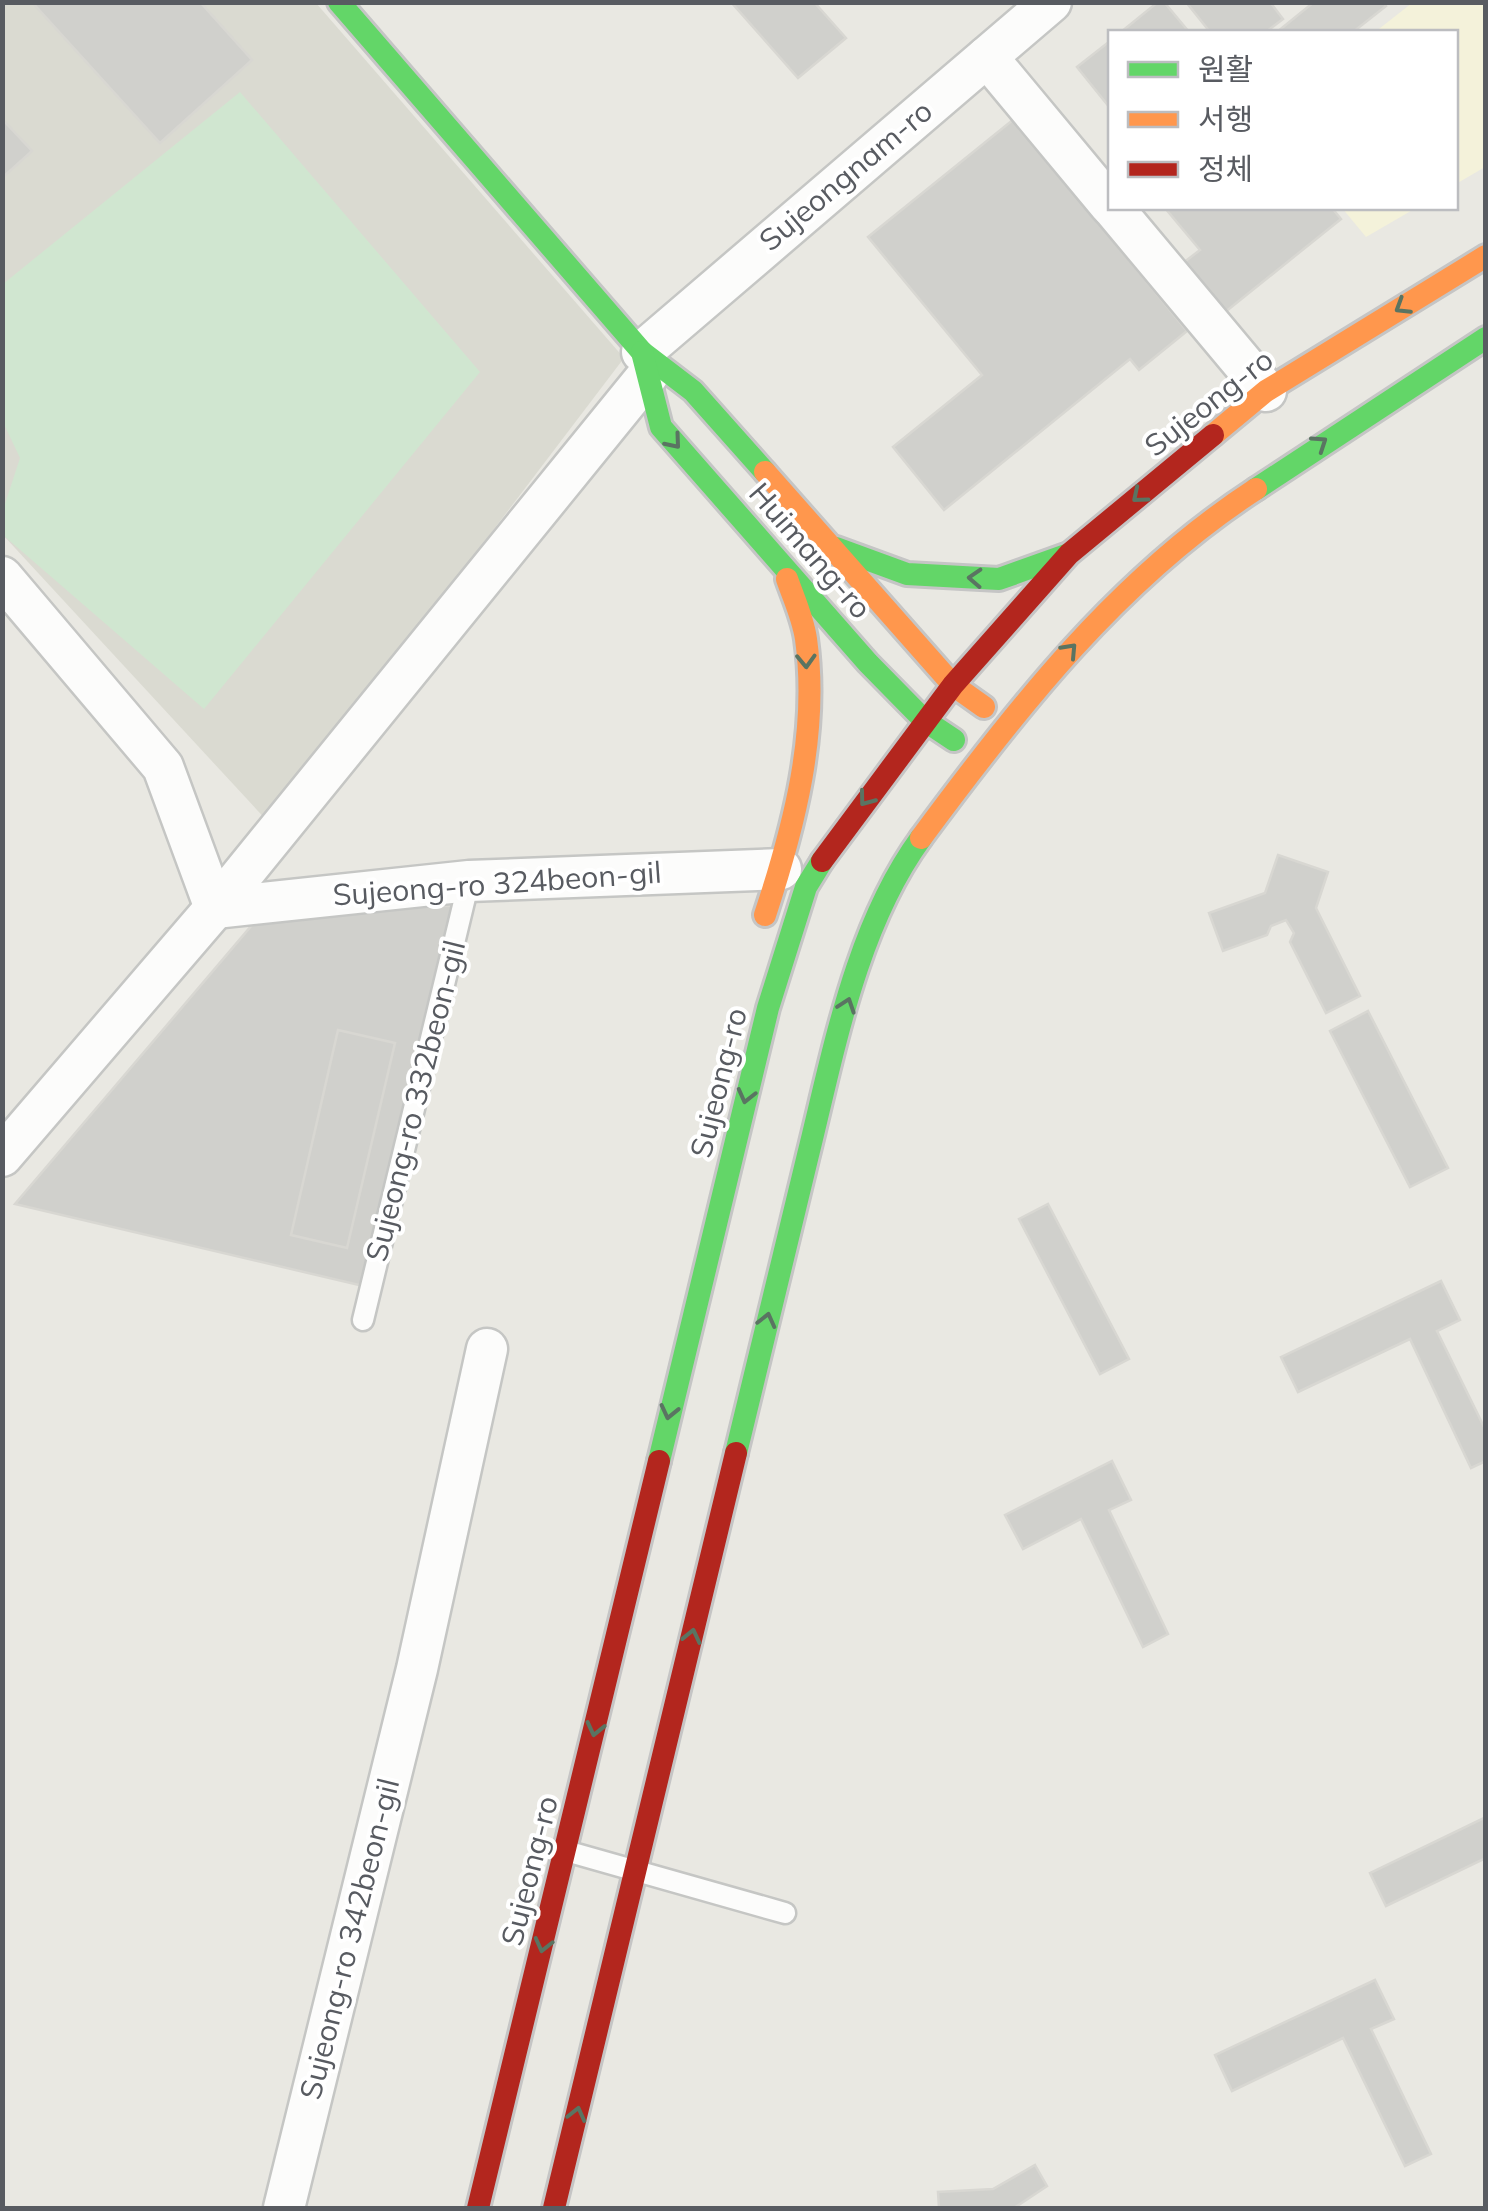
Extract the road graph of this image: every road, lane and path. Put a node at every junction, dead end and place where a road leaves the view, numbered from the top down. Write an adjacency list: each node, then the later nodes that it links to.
1 (339, 2): 8 (main road, Huimang-ro)
2 (1051, 2): 3 (street, Sujeongnam-ro)
3 (987, 58): 4 (street); 8 (street, Sujeongnam-ro)
4 (1108, 201)
5 (1115, 210): 9 (street)
6 (1486, 256): 9 (main road, Sujeong-ro, one-way to 9)
7 (1486, 338): 16 (main road, one-way to 7)
8 (645, 363): 10 (main road, Huimang-ro); 12 (main road, Huimang-ro, one-way to 12); 20 (street, Sujeongnam-ro)
9 (1266, 390): 11 (main road, Sujeong-ro, one-way to 11)
10 (830, 546): 11 (main road, one-way to 10); 14 (main road, Huimang-ro)
11 (1068, 554): 14 (main road, Sujeong-ro)
12 (784, 567): 15 (main road, Huimang-ro); 18 (main road, one-way to 18)
13 (2, 577): 20 (street)
14 (953, 684): 15 (main road, Sujeong-ro); 16 (main road, Huimang-ro)
15 (924, 720): 17 (main road, Huimang-ro); 23 (main road, Sujeong-ro, one-way to 23)
16 (1006, 723): 17 (main road)
17 (980, 757): 28 (main road, one-way to 17)
18 (780, 870): 19 (street, Sujeong-ro 324beon-gil); 21 (main road)
19 (469, 881): 20 (street, Sujeong-ro 324beon-gil); 25 (lane, Sujeong-ro 332beon-gil)
20 (214, 908): 24 (street, Sujeongnam-ro)
21 (758, 936)
22 (753, 973): 23 (main road)
23 (757, 1052): 27 (main road, Sujeong-ro, one-way to 27)
24 (2, 1156)
25 (363, 1320)
26 (487, 1349): 30 (street, Sujeong-ro 342beon-gil)
27 (566, 1850): 28 (lane); 31 (main road, Sujeong-ro, one-way to 31)
28 (638, 1868): 29 (lane); 32 (main road, one-way to 28)
29 (784, 1913)
30 (284, 2208)
31 (478, 2208)
32 (554, 2208)

